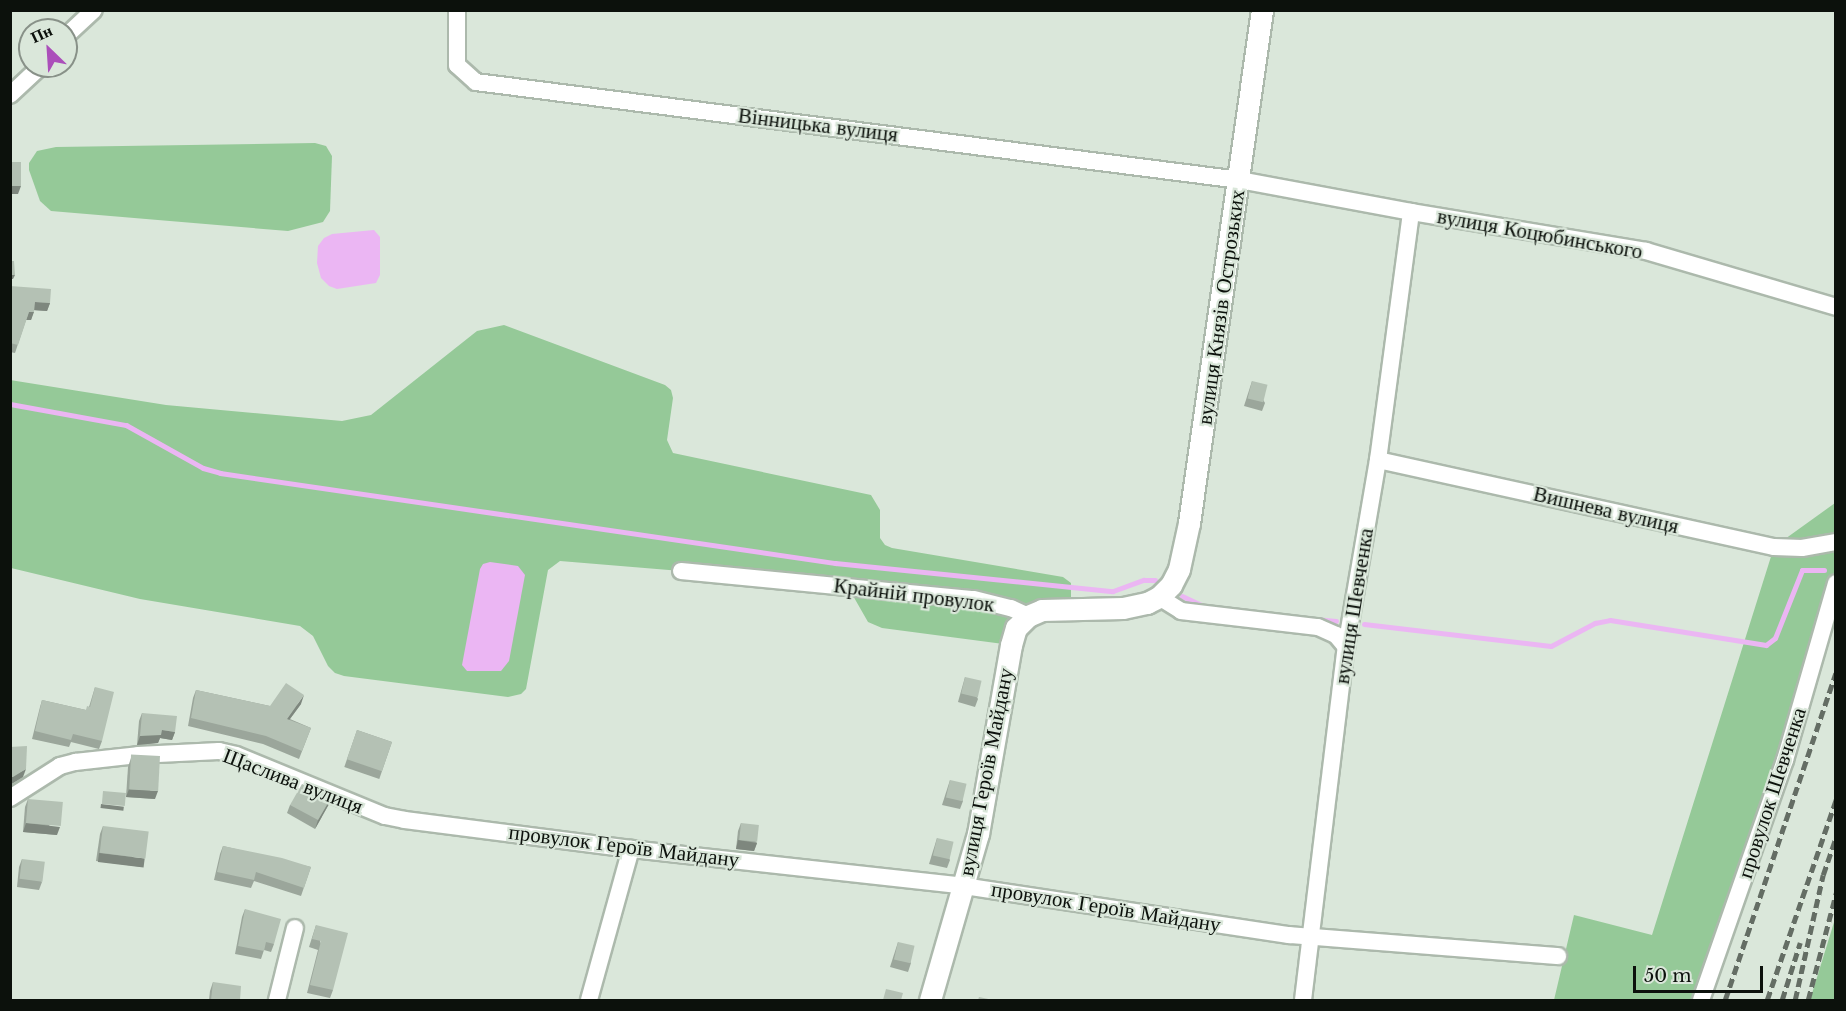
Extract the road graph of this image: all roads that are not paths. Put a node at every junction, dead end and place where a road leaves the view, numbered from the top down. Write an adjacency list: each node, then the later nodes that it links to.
1 (94, 10): 4 (street)
2 (457, 10): 7 (street, Вінницька вулиця)
3 (1262, 10): 7 (street, вулиця Князів Острозьких)
4 (78, 25)
5 (28, 78): 6 (street)
6 (10, 95)
7 (1240, 180): 8 (street, вулиця Коцюбинського); 14 (street, вулиця Князів Острозьких)
8 (1411, 212): 9 (street, вулиця Коцюбинського); 10 (street, вулиця Шевченка)
9 (1836, 307)
10 (1378, 460): 11 (street, Вишнева вулиця); 16 (street, вулиця Шевченка)
11 (1836, 542)
12 (681, 572): 15 (street, Крайній провулок)
13 (1836, 583): 28 (street, провулок Шевченка)
14 (1159, 597): 15 (street); 16 (street)
15 (1028, 616): 20 (street, вулиця Героїв Майдану)
16 (1346, 647): 22 (street, вулиця Шевченка)
17 (10, 798): 18 (street, Щаслива вулиця)
18 (405, 820): 19 (street, провулок Героїв Майдану)
19 (631, 849): 20 (street, провулок Героїв Майдану); 25 (street)
20 (964, 886): 22 (street, провулок Героїв Майдану); 26 (street, вулиця Героїв Майдану)
21 (295, 928): 24 (street)
22 (1313, 935): 23 (street, провулок Героїв Майдану); 27 (street, вулиця Шевченка)
23 (1558, 956)
24 (277, 1000)
25 (589, 1000)
26 (930, 1000)
27 (1303, 1000)
28 (1701, 1000)

